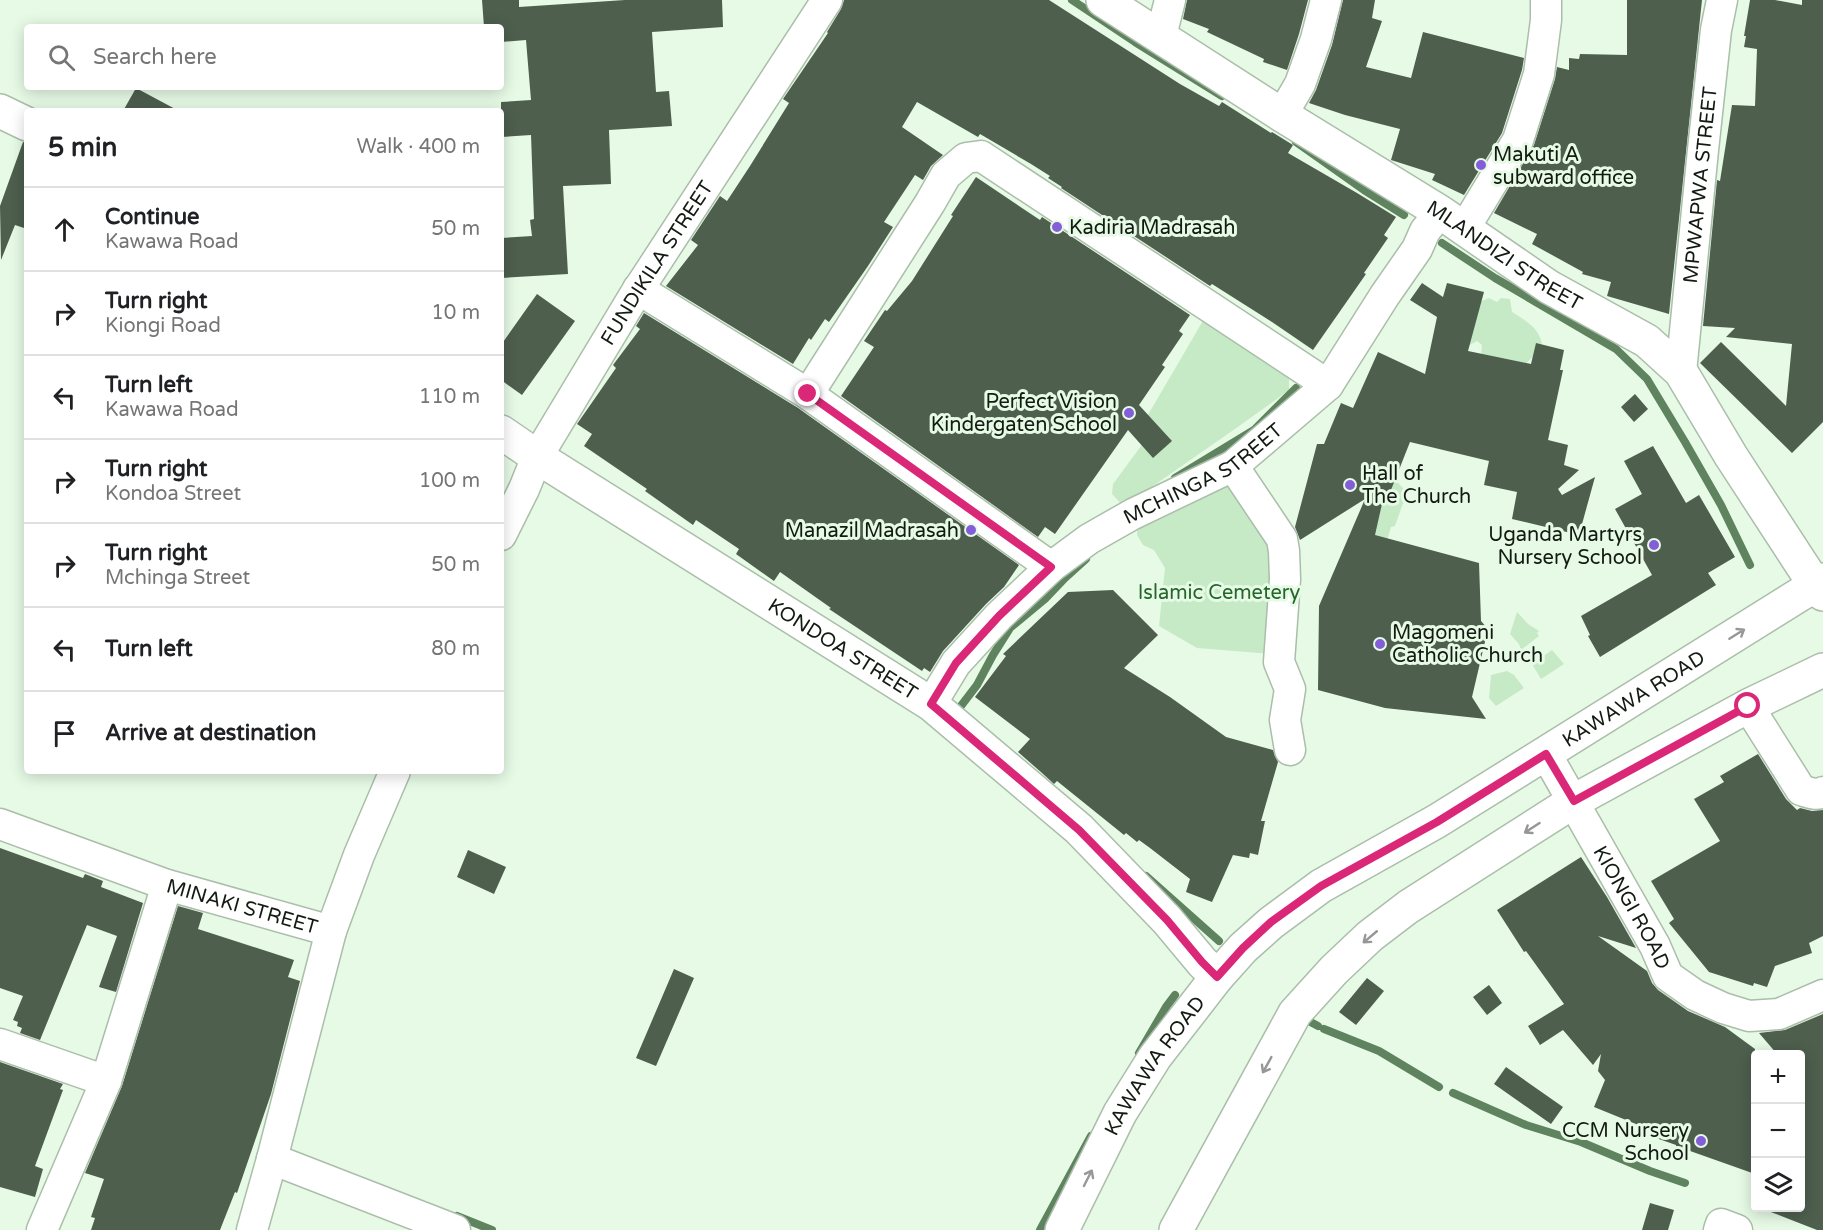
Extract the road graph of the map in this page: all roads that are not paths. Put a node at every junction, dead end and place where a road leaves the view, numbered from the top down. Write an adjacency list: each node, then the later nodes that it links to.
1 (826, 0): 12 (street, FUNDIKILA STREET)
2 (1103, 0): 7 (main road, MLANDIZI STREET)
3 (1170, 0): 7 (street)
4 (1326, 0): 9 (street)
5 (1546, 0): 11 (street, MCHINGA STREET)
6 (1722, 0): 13 (street, MPWAPWA STREET)
7 (1161, 36): 9 (main road, MLANDIZI STREET)
8 (0, 111): 10 (main road)
9 (1282, 115): 11 (main road, MLANDIZI STREET)
10 (24, 123)
11 (1452, 220): 13 (main road, MLANDIZI STREET); 14 (street, MCHINGA STREET)
12 (638, 289): 15 (street); 17 (street, FUNDIKILA STREET)
13 (1681, 372): 21 (main road, MLANDIZI STREET)
14 (1328, 385): 15 (street); 18 (street, MCHINGA STREET)
15 (808, 394): 20 (street)
16 (504, 434): 17 (main road)
17 (540, 459): 19 (street, FUNDIKILA STREET); 23 (main road, KONDOA STREET)
18 (1233, 466): 20 (street, MCHINGA STREET); 25 (street)
19 (504, 529)
20 (1051, 567): 23 (street, MCHINGA STREET)
21 (1820, 586): 26 (main road, KAWAWA ROAD, one-way to 21)
22 (1823, 670): 24 (main road)
23 (931, 704): 33 (main road, KONDOA STREET)
24 (1748, 706): 28 (street); 29 (main road)
25 (1290, 750)
26 (1546, 754): 29 (street, KIONGI ROAD); 33 (main road, KAWAWA ROAD)
27 (394, 774): 32 (street)
28 (1823, 792)
29 (1574, 801): 34 (street, KIONGI ROAD); 42 (main road, one-way to 42)
30 (0, 824): 31 (street, MINAKI STREET)
31 (167, 885): 32 (street, MINAKI STREET); 36 (street)
32 (331, 931): 37 (street, MINAKI STREET)
33 (1217, 977): 41 (main road, KAWAWA ROAD, one-way to 33)
34 (1823, 995)
35 (0, 1044): 36 (street)
36 (106, 1081): 38 (street)
37 (272, 1159): 39 (street, MINAKI STREET); 40 (street)
38 (42, 1230)
39 (252, 1230)
40 (456, 1230)
41 (1062, 1230)
42 (1176, 1230)

